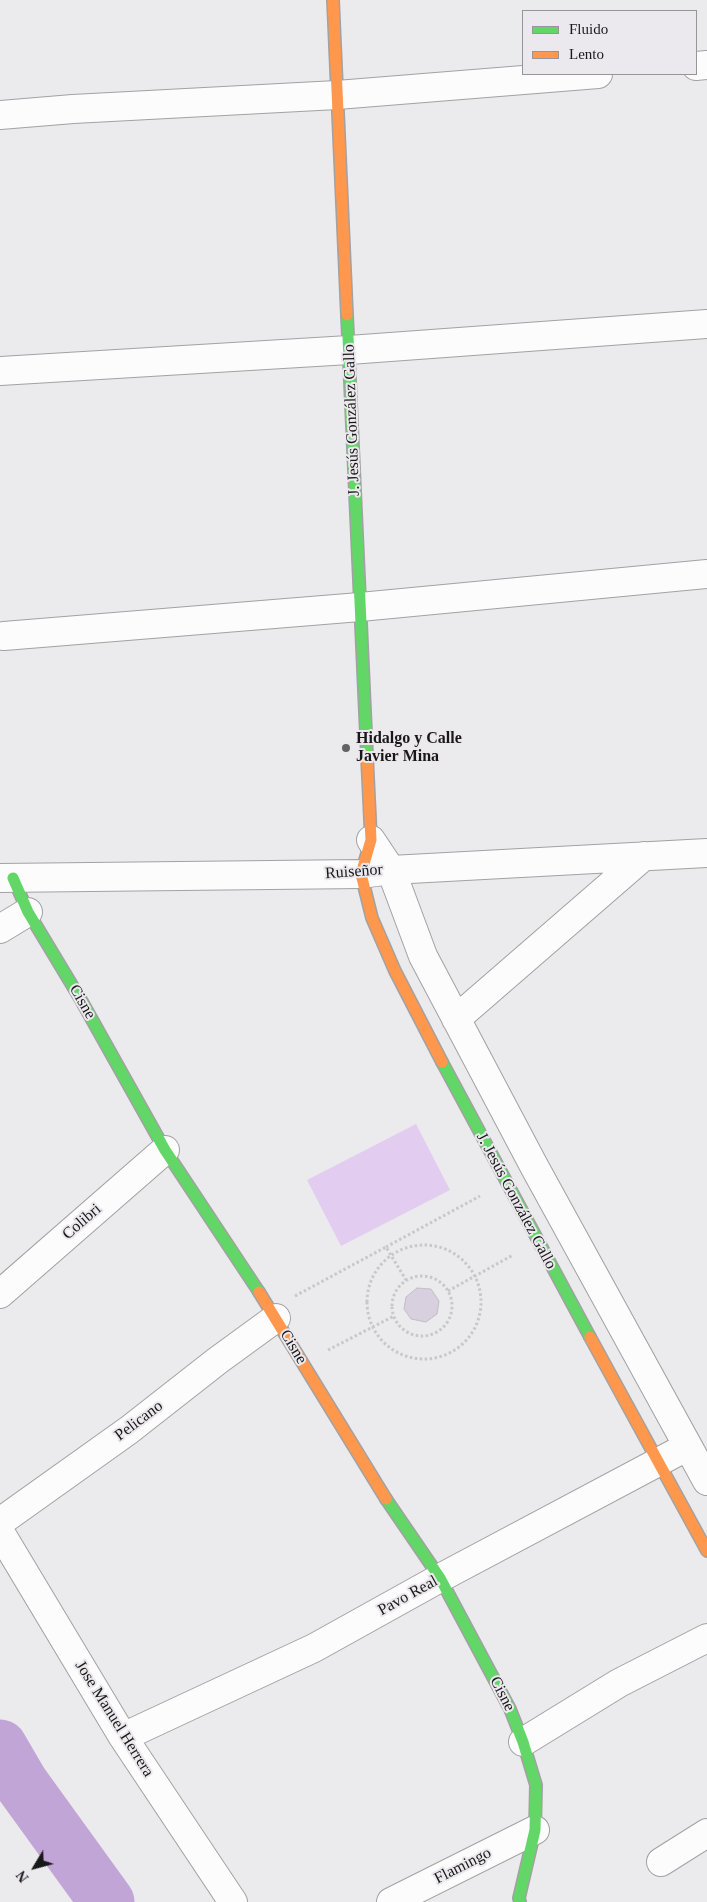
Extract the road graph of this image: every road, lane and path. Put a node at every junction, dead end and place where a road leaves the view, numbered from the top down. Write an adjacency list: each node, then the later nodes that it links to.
1 (334, 0): 3 (street, J. Jesús González Gallo)
2 (586, 75): 3 (street)
3 (337, 95): 4 (street); 6 (street, J. Jesús González Gallo)
4 (0, 115)
5 (707, 324): 6 (street)
6 (349, 350): 7 (street); 9 (street, J. Jesús González Gallo)
7 (0, 371)
8 (707, 574): 9 (street)
9 (360, 607): 10 (street); 11 (street, J. Jesús González Gallo)
10 (4, 636)
11 (371, 840): 14 (street, J. Jesús González Gallo); 15 (street, J. Jesús González Gallo)
12 (707, 853): 13 (street, Ruiseñor)
13 (644, 856): 14 (street, Ruiseñor); 19 (street)
14 (390, 870): 15 (street, Ruiseñor); 19 (street, J. Jesús González Gallo)
15 (361, 874): 16 (street, Ruiseñor); 21 (street, J. Jesús González Gallo)
16 (6, 878): 17 (street, Cisne)
17 (28, 912): 18 (street); 20 (street, Cisne)
18 (0, 929)
19 (456, 1019): 33 (street, J. Jesús González Gallo)
20 (165, 1150): 28 (street, Colibri); 29 (street, Cisne)
21 (505, 1182): 22 (street, J. Jesús González Gallo); 23 (path)
22 (538, 1241): 25 (path); 34 (street, J. Jesús González Gallo)
23 (386, 1247): 24 (path); 29 (path)
24 (391, 1255): 25 (path); 26 (path); 31 (path)
25 (476, 1276): 27 (path); 31 (path)
26 (406, 1280): 27 (path); 30 (path)
27 (448, 1291): 30 (path)
28 (0, 1294)
29 (273, 1314): 32 (street, Cisne); 36 (street, Pelicano)
30 (394, 1316): 31 (path)
31 (372, 1326): 32 (path)
32 (304, 1364): 39 (street, Cisne)
33 (688, 1446): 34 (street, Pavo Real); 35 (street, J. Jesús González Gallo)
34 (659, 1462): 38 (street, J. Jesús González Gallo); 39 (street, Pavo Real)
35 (707, 1480)
36 (0, 1522)
37 (0, 1532): 41 (street, Jose Manuel Herrera)
38 (707, 1551)
39 (440, 1578): 41 (street, Pavo Real); 42 (street, Cisne)
40 (707, 1638): 42 (street)
41 (123, 1738): 46 (street, Jose Manuel Herrera)
42 (523, 1742): 43 (street, Cisne)
43 (535, 1830): 47 (street, Flamingo); 48 (street, Cisne)
44 (707, 1833): 45 (street)
45 (661, 1862)
46 (233, 1902)
47 (391, 1902)
48 (520, 1902)

